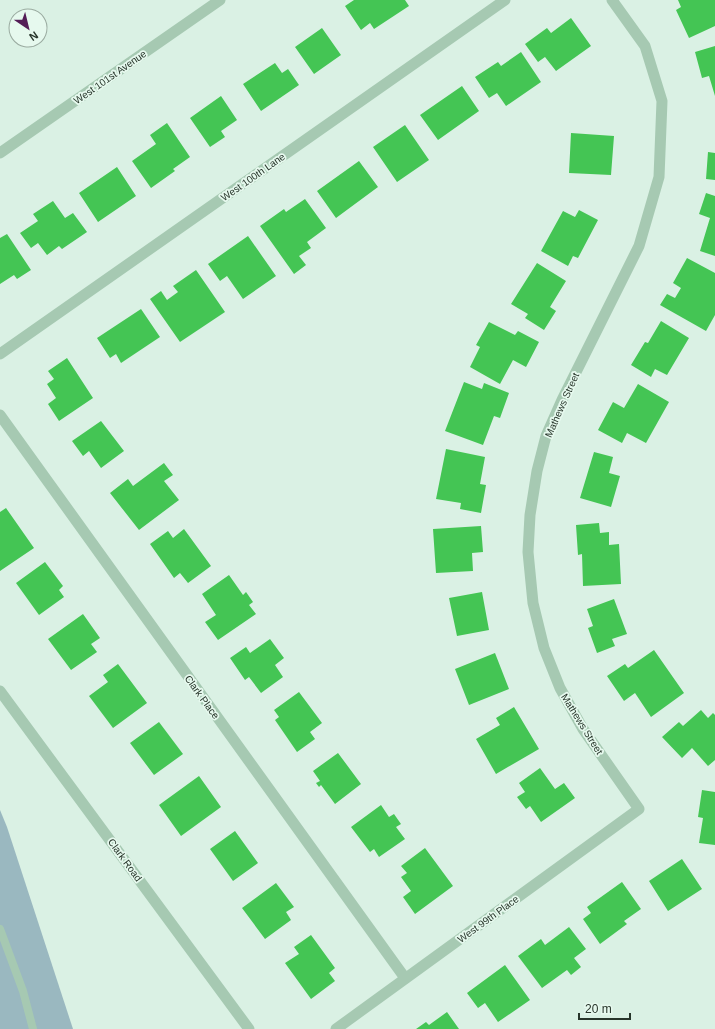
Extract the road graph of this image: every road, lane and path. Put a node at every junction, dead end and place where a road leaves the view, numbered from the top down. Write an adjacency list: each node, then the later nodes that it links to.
1 (220, 0): 4 (street, West 101st Avenue)
2 (505, 0): 5 (street, West 100th Lane)
3 (612, 0): 8 (street, Mathews Street)
4 (0, 153)
5 (0, 354)
6 (0, 415): 10 (street, Clark Place)
7 (0, 691): 12 (street, Clark Road)
8 (639, 809): 10 (street, West 99th Place)
9 (0, 929): 11 (lane)
10 (405, 978): 13 (street, West 99th Place)
11 (33, 1029)
12 (249, 1029)
13 (336, 1029)

